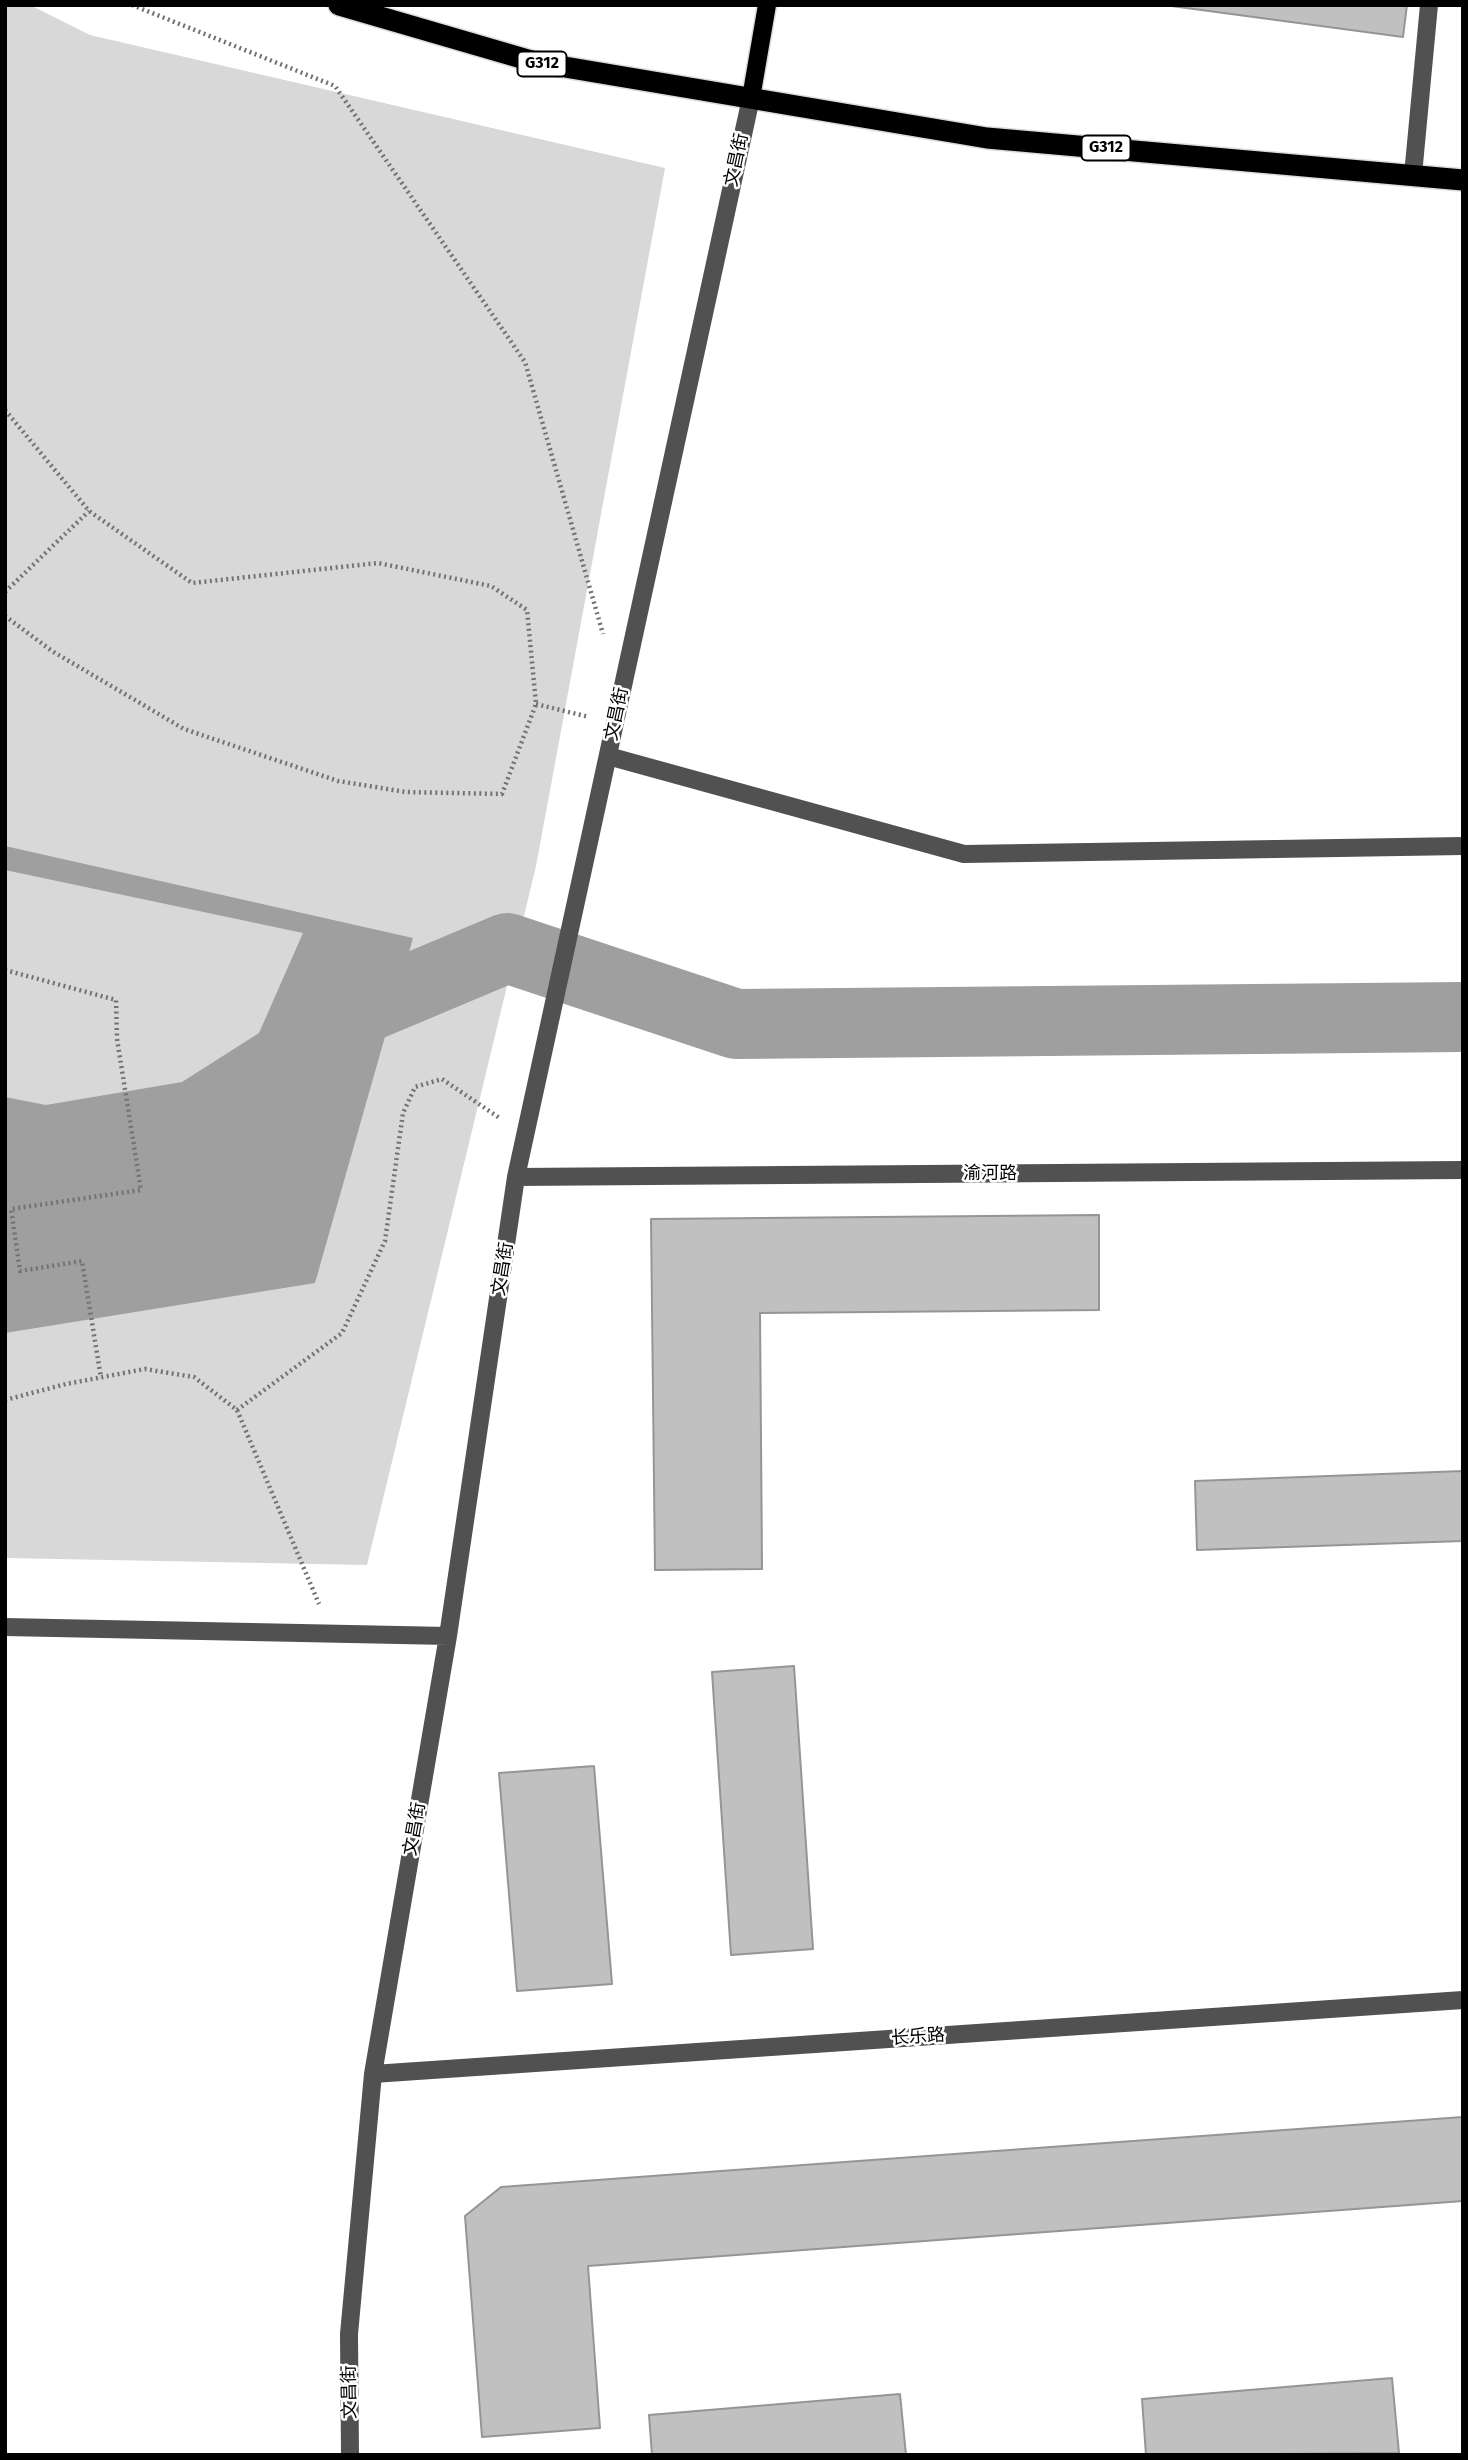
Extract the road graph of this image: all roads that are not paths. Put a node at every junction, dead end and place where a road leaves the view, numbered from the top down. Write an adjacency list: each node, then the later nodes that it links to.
1 (339, 5): 4 (highway, G312)
2 (768, 5): 4 (main road)
3 (1429, 5): 5 (street)
4 (751, 98): 5 (highway, G312); 7 (street, 文昌街)
5 (1413, 175): 6 (highway, G312)
6 (1463, 180)
7 (608, 756): 8 (street); 10 (street, 文昌街)
8 (1463, 846)
9 (1463, 1170): 10 (street, 渝河路)
10 (516, 1177): 12 (street, 文昌街)
11 (5, 1627): 12 (street)
12 (448, 1636): 14 (street, 文昌街)
13 (1463, 2000): 14 (street, 长乐路)
14 (373, 2074): 15 (street, 文昌街)
15 (351, 2455)

